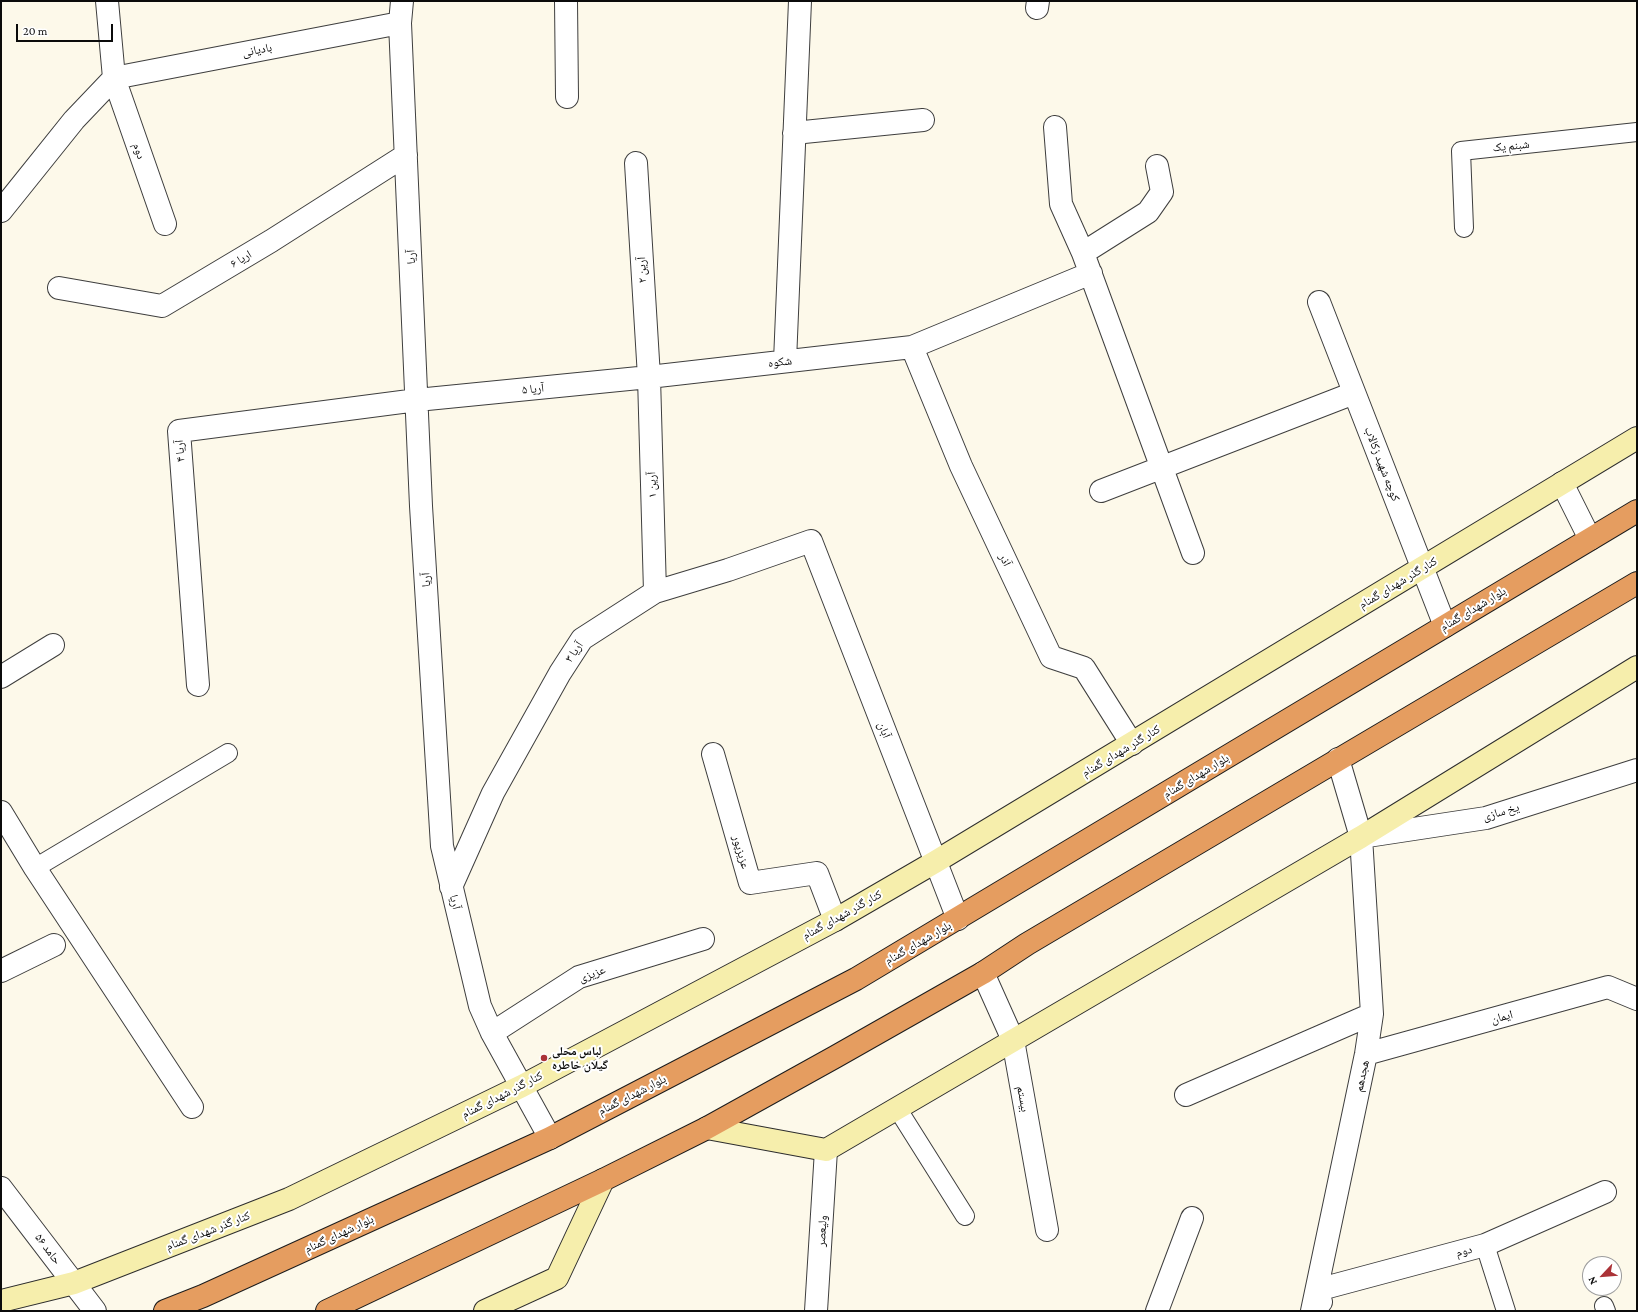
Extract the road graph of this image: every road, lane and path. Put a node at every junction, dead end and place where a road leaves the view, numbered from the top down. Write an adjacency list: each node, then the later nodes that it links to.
1 (107, 1): 6 (street, دوم)
2 (402, 1): 5 (street, آریا)
3 (566, 1): 7 (street)
4 (800, 1): 11 (street)
5 (400, 23): 6 (street, بادیانی); 12 (street, آریا)
6 (114, 78): 15 (street); 16 (street, دوم)
7 (567, 97)
8 (924, 120): 11 (street)
9 (1055, 127): 18 (street)
10 (1637, 132): 17 (lane, شبنم یک)
11 (794, 133): 23 (street)
12 (406, 155): 20 (street, اریا ۶); 26 (street, آریا)
13 (636, 163): 24 (street, آرین ۲)
14 (1157, 166): 18 (street)
15 (1, 211)
16 (165, 224)
17 (1464, 228)
18 (1083, 253): 19 (street)
19 (1091, 273): 22 (street, شکوه); 28 (street)
20 (59, 288)
21 (1320, 302): 25 (street, کوچه شهید زکالاب)
22 (912, 347): 23 (street, شکوه); 43 (street, آذر)
23 (785, 361): 24 (street, شکوه)
24 (649, 377): 26 (street, آریا ۵); 37 (street, آرین ۱)
25 (1354, 393): 28 (street); 35 (street, کوچه شهید زکالاب)
26 (417, 400): 42 (street, آریا ۴); 52 (street, آریا)
27 (1637, 438): 29 (street, کنار گذر شهدای گمنام)
28 (1161, 468): 30 (street); 34 (street)
29 (1562, 483): 32 (street); 35 (street, کنار گذر شهدای گمنام)
30 (1101, 491)
31 (1637, 511): 32 (highway, بلوار شهدای گمنام)
32 (1590, 539): 38 (highway, بلوار شهدای گمنام)
33 (811, 541): 37 (street, آریا ۳); 50 (street, آبان)
34 (1193, 553)
35 (1423, 568): 38 (street, کوچه شهید زکالاب); 43 (street, کنار گذر شهدای گمنام)
36 (1637, 582): 46 (highway)
37 (655, 592): 52 (street, آریا ۳)
38 (1445, 626): 54 (highway, بلوار شهدای گمنام)
39 (53, 645): 41 (street)
40 (1637, 667): 49 (street)
41 (1, 677)
42 (198, 686)
43 (1132, 744): 50 (street, کنار گذر شهدای گمنام)
44 (228, 753): 51 (lane)
45 (713, 754): 53 (street, عزیزپور)
46 (1338, 759): 49 (street, هجدهم); 58 (highway)
47 (1637, 770): 49 (street, یخ سازی)
48 (1, 812): 51 (street)
49 (1361, 837): 60 (street, هجدهم); 62 (street)
50 (935, 862): 53 (street, کنار گذر شهدای گمنام); 54 (street, آبان)
51 (35, 868): 66 (street)
52 (452, 887): 61 (street, آریا)
53 (835, 920): 64 (street, کنار گذر شهدای گمنام)
54 (958, 920): 69 (highway, بلوار شهدای گمنام)
55 (703, 939): 61 (street, عزیزی)
56 (54, 945): 57 (street)
57 (1, 971)
58 (983, 973): 62 (street, بیستم); 68 (highway)
59 (1637, 999): 63 (street, ایمان)
60 (1372, 1014): 63 (street, هجدهم); 65 (street)
61 (492, 1033): 64 (street, آریا)
62 (1013, 1040): 67 (street); 76 (street, بیستم)
63 (1366, 1054): 79 (street, هجدهم)
64 (522, 1086): 69 (street, آریا); 78 (street, کنار گذر شهدای گمنام)
65 (1186, 1095)
66 (192, 1107)
67 (897, 1108): 70 (street); 74 (lane)
68 (707, 1128): 70 (street); 71 (highway)
69 (550, 1138): 82 (highway, بلوار شهدای گمنام)
70 (826, 1150): 85 (street, ولیعصر)
71 (603, 1180): 83 (highway); 84 (street)
72 (1, 1188): 78 (street, حامد ۵۶)
73 (1605, 1192): 77 (street, دوم)
74 (965, 1216)
75 (1192, 1218): 86 (street)
76 (1047, 1230)
77 (1486, 1245): 79 (street, دوم); 89 (lane)
78 (74, 1283): 80 (street, کنار گذر شهدای گمنام); 81 (street, حامد ۵۶)
79 (1317, 1290): 87 (street, هجدهم); 88 (street)
80 (1, 1301)
81 (95, 1311)
82 (165, 1311)
83 (327, 1311)
84 (485, 1311)
85 (816, 1311)
86 (1157, 1311)
87 (1312, 1311)
88 (1324, 1311)
89 (1506, 1311)

